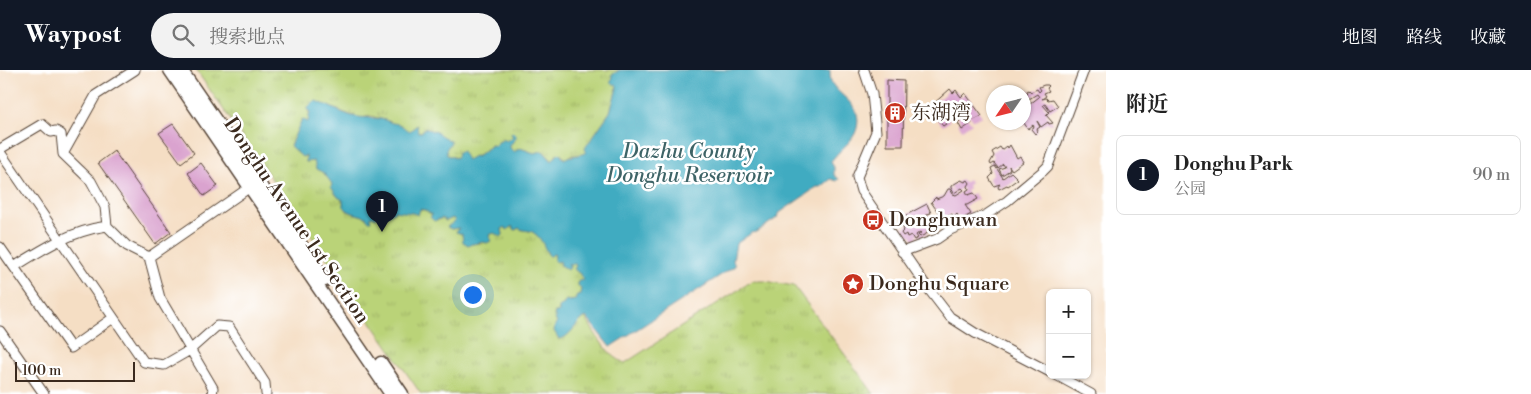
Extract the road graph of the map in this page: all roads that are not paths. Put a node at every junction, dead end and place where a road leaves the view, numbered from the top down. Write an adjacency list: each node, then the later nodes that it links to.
1 (135, 70): 7 (street)
2 (170, 70): 8 (main road, Donghu Avenue 1st Section)
3 (181, 70): 8 (main road, Donghu Avenue 1st Section)
4 (864, 70): 12 (street)
5 (1084, 70): 12 (street)
6 (0, 151): 7 (street); 10 (street)
7 (63, 154): 9 (street)
8 (254, 184): 13 (street); 23 (main road, Donghu Avenue 1st Section); 24 (main road, Donghu Avenue 1st Section)
9 (107, 226): 10 (street); 13 (street)
10 (59, 240): 14 (street); 15 (street)
11 (0, 247): 14 (street)
12 (902, 252): 18 (street)
13 (149, 257): 17 (street)
14 (14, 267): 15 (street)
15 (113, 318): 17 (street)
16 (0, 331): 20 (street)
17 (190, 350): 21 (street); 22 (street)
18 (1046, 370)
19 (1063, 379): 25 (street)
20 (44, 394)
21 (212, 394)
22 (266, 394)
23 (391, 394)
24 (402, 394)
25 (1091, 394)

